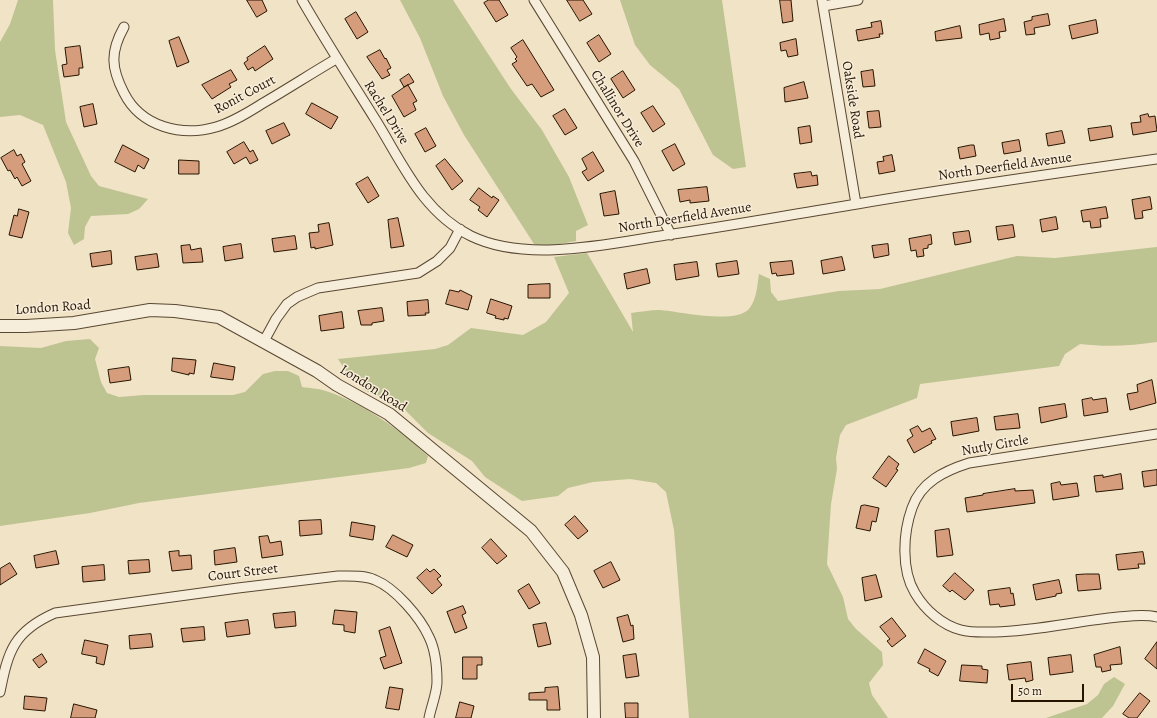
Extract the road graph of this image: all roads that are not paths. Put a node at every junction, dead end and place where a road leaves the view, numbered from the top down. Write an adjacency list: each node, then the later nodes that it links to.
1 (302, 0): 6 (street, Rachel Drive)
2 (534, 0): 10 (street, Challinor Drive)
3 (858, 0): 4 (street)
4 (822, 3): 8 (street, Oakside Road)
5 (124, 27): 6 (street, Ronit Court)
6 (336, 59): 9 (street, Rachel Drive)
7 (1157, 159): 8 (street, North Deerfield Avenue)
8 (856, 204): 10 (street, North Deerfield Avenue)
9 (460, 229): 10 (street, North Deerfield Avenue); 12 (street)
10 (671, 235)
11 (0, 326): 12 (street, London Road)
12 (264, 341): 17 (street, London Road)
13 (1157, 434): 14 (street, Nutly Circle)
14 (1157, 617)
15 (0, 692): 16 (street, Court Street)
16 (429, 718)
17 (594, 718)

